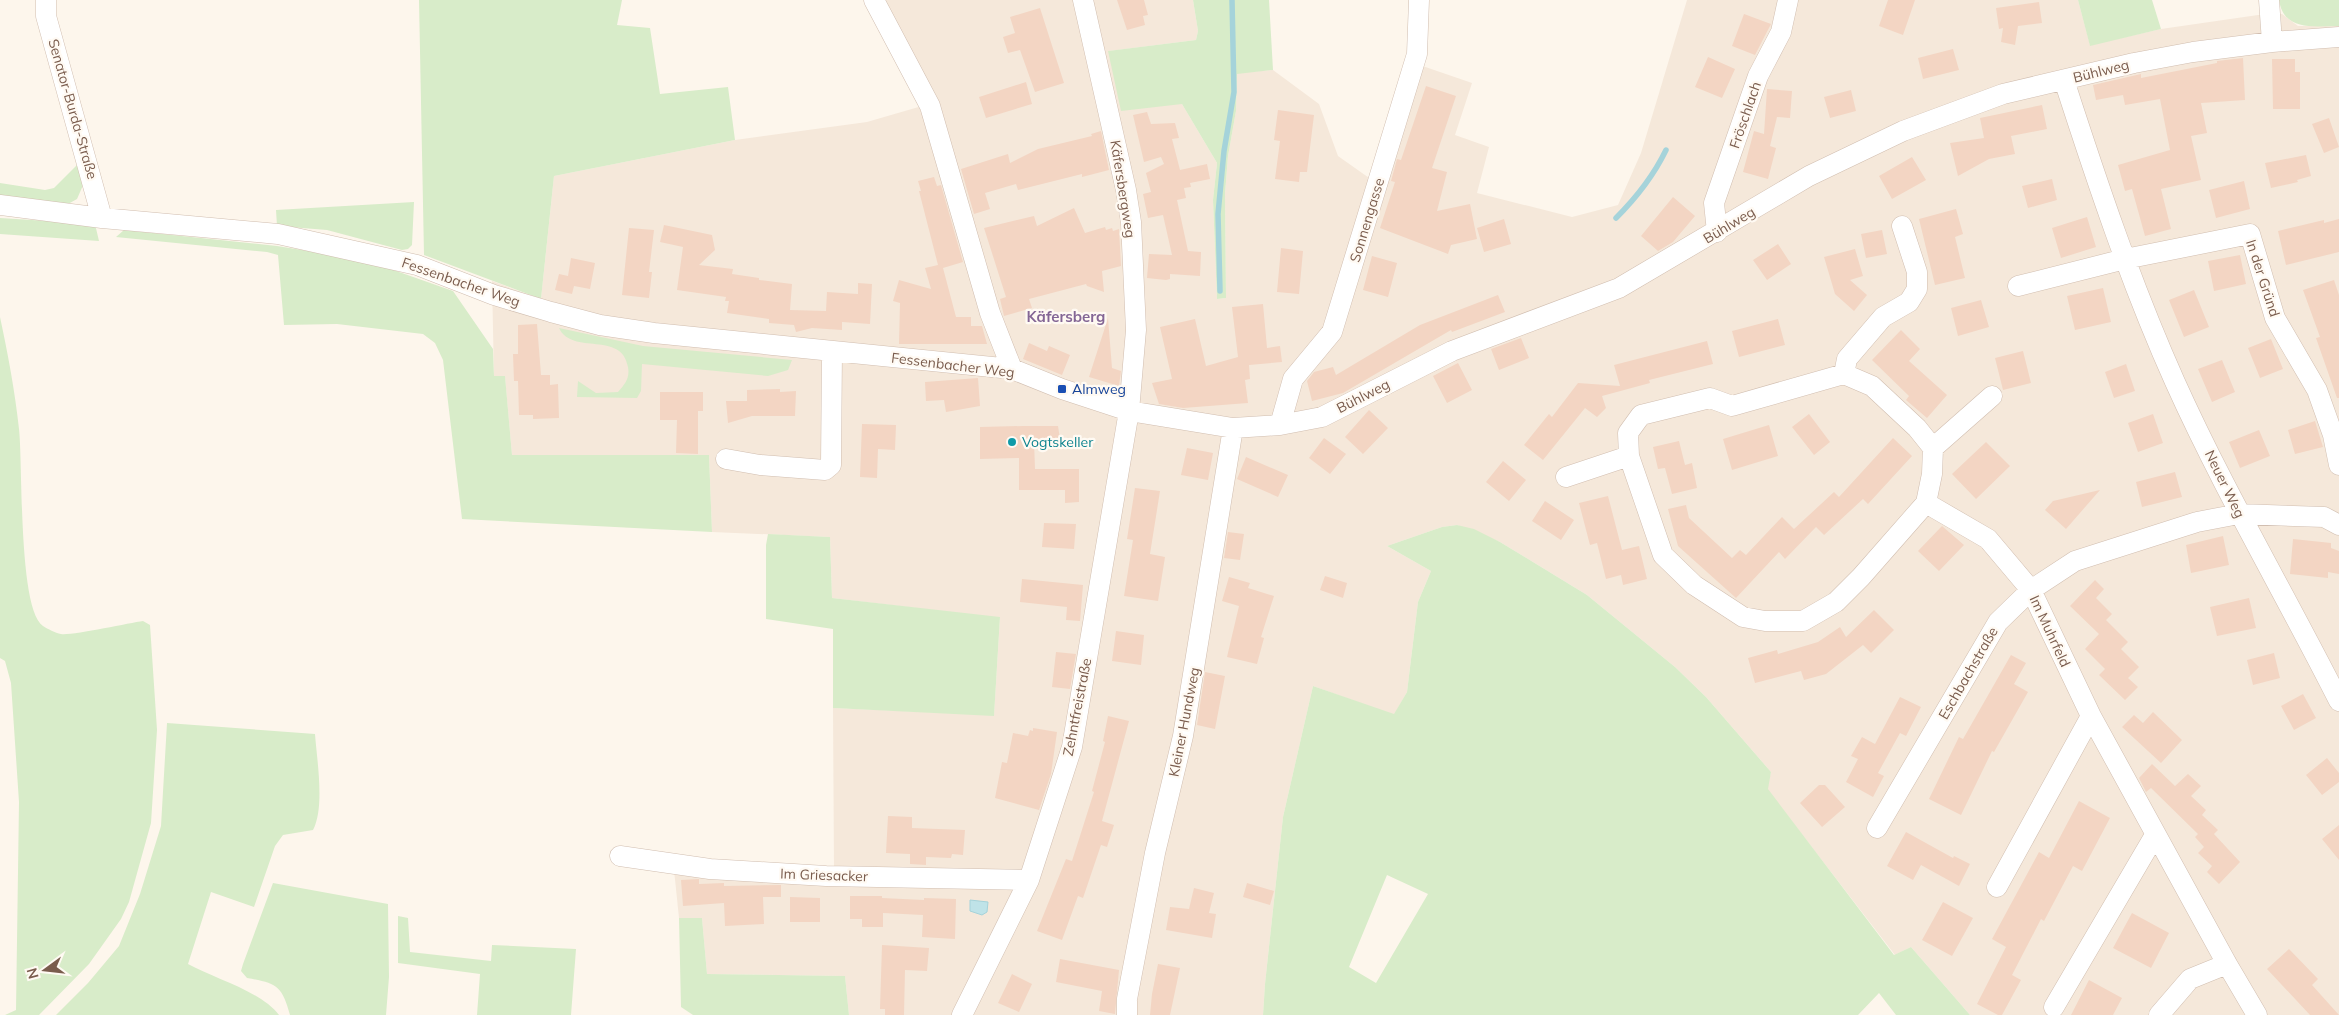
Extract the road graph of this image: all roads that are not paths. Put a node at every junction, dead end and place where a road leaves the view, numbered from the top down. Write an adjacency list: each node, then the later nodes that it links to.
1 (46, 0): 11 (street, Senator-Burda-Straße)
2 (874, 0): 17 (street)
3 (1083, 0): 20 (street, Käfersbergweg)
4 (1419, 0): 21 (street, Sonnengasse)
5 (1788, 0): 13 (street, Fröschlach)
6 (2269, 0): 8 (street)
7 (2339, 37): 8 (street, Bühlweg)
8 (2272, 42): 9 (street, Bühlweg)
9 (2064, 80): 13 (street, Bühlweg); 14 (street, Neuer Weg)
10 (0, 205): 11 (street, Fessenbacher Weg)
11 (102, 218): 16 (street, Fessenbacher Weg)
12 (1902, 226): 18 (street)
13 (1717, 232): 21 (street, Bühlweg)
14 (2125, 260): 15 (street); 26 (street, In der Gründ); 29 (street, Neuer Weg)
15 (2018, 286)
16 (832, 352): 17 (street, Fessenbacher Weg); 25 (street)
17 (1012, 369): 20 (street, Fessenbacher Weg)
18 (1844, 374): 23 (street); 24 (street)
19 (1992, 396): 23 (street)
20 (1129, 412): 22 (street, Bühlweg); 37 (street, Zehntfreistraße)
21 (1280, 425): 22 (street, Bühlweg)
22 (1233, 428): 42 (street, Kleiner Hundweg)
23 (1933, 448): 28 (street)
24 (1629, 456): 27 (street); 28 (street)
25 (726, 459)
26 (2339, 465)
27 (1566, 477)
28 (1926, 503): 31 (street, Im Muhrfeld)
29 (2239, 514): 30 (street, Eschbachstraße); 31 (street, Eschbachstraße); 32 (street, Neuer Weg)
30 (2334, 517)
31 (2031, 590): 33 (street, Im Muhrfeld); 34 (street, Eschbachstraße)
32 (2339, 701)
33 (2091, 716): 35 (street, Im Muhrfeld); 38 (street)
34 (1877, 828)
35 (2155, 835): 39 (street, Im Muhrfeld); 40 (street)
36 (620, 856): 37 (street, Im Griesacker)
37 (1029, 880): 41 (street, Zehntfreistraße)
38 (1997, 887)
39 (2227, 964): 43 (street); 44 (street, Im Muhrfeld)
40 (2054, 1007)
41 (962, 1015)
42 (1127, 1015)
43 (2159, 1015)
44 (2258, 1015)

